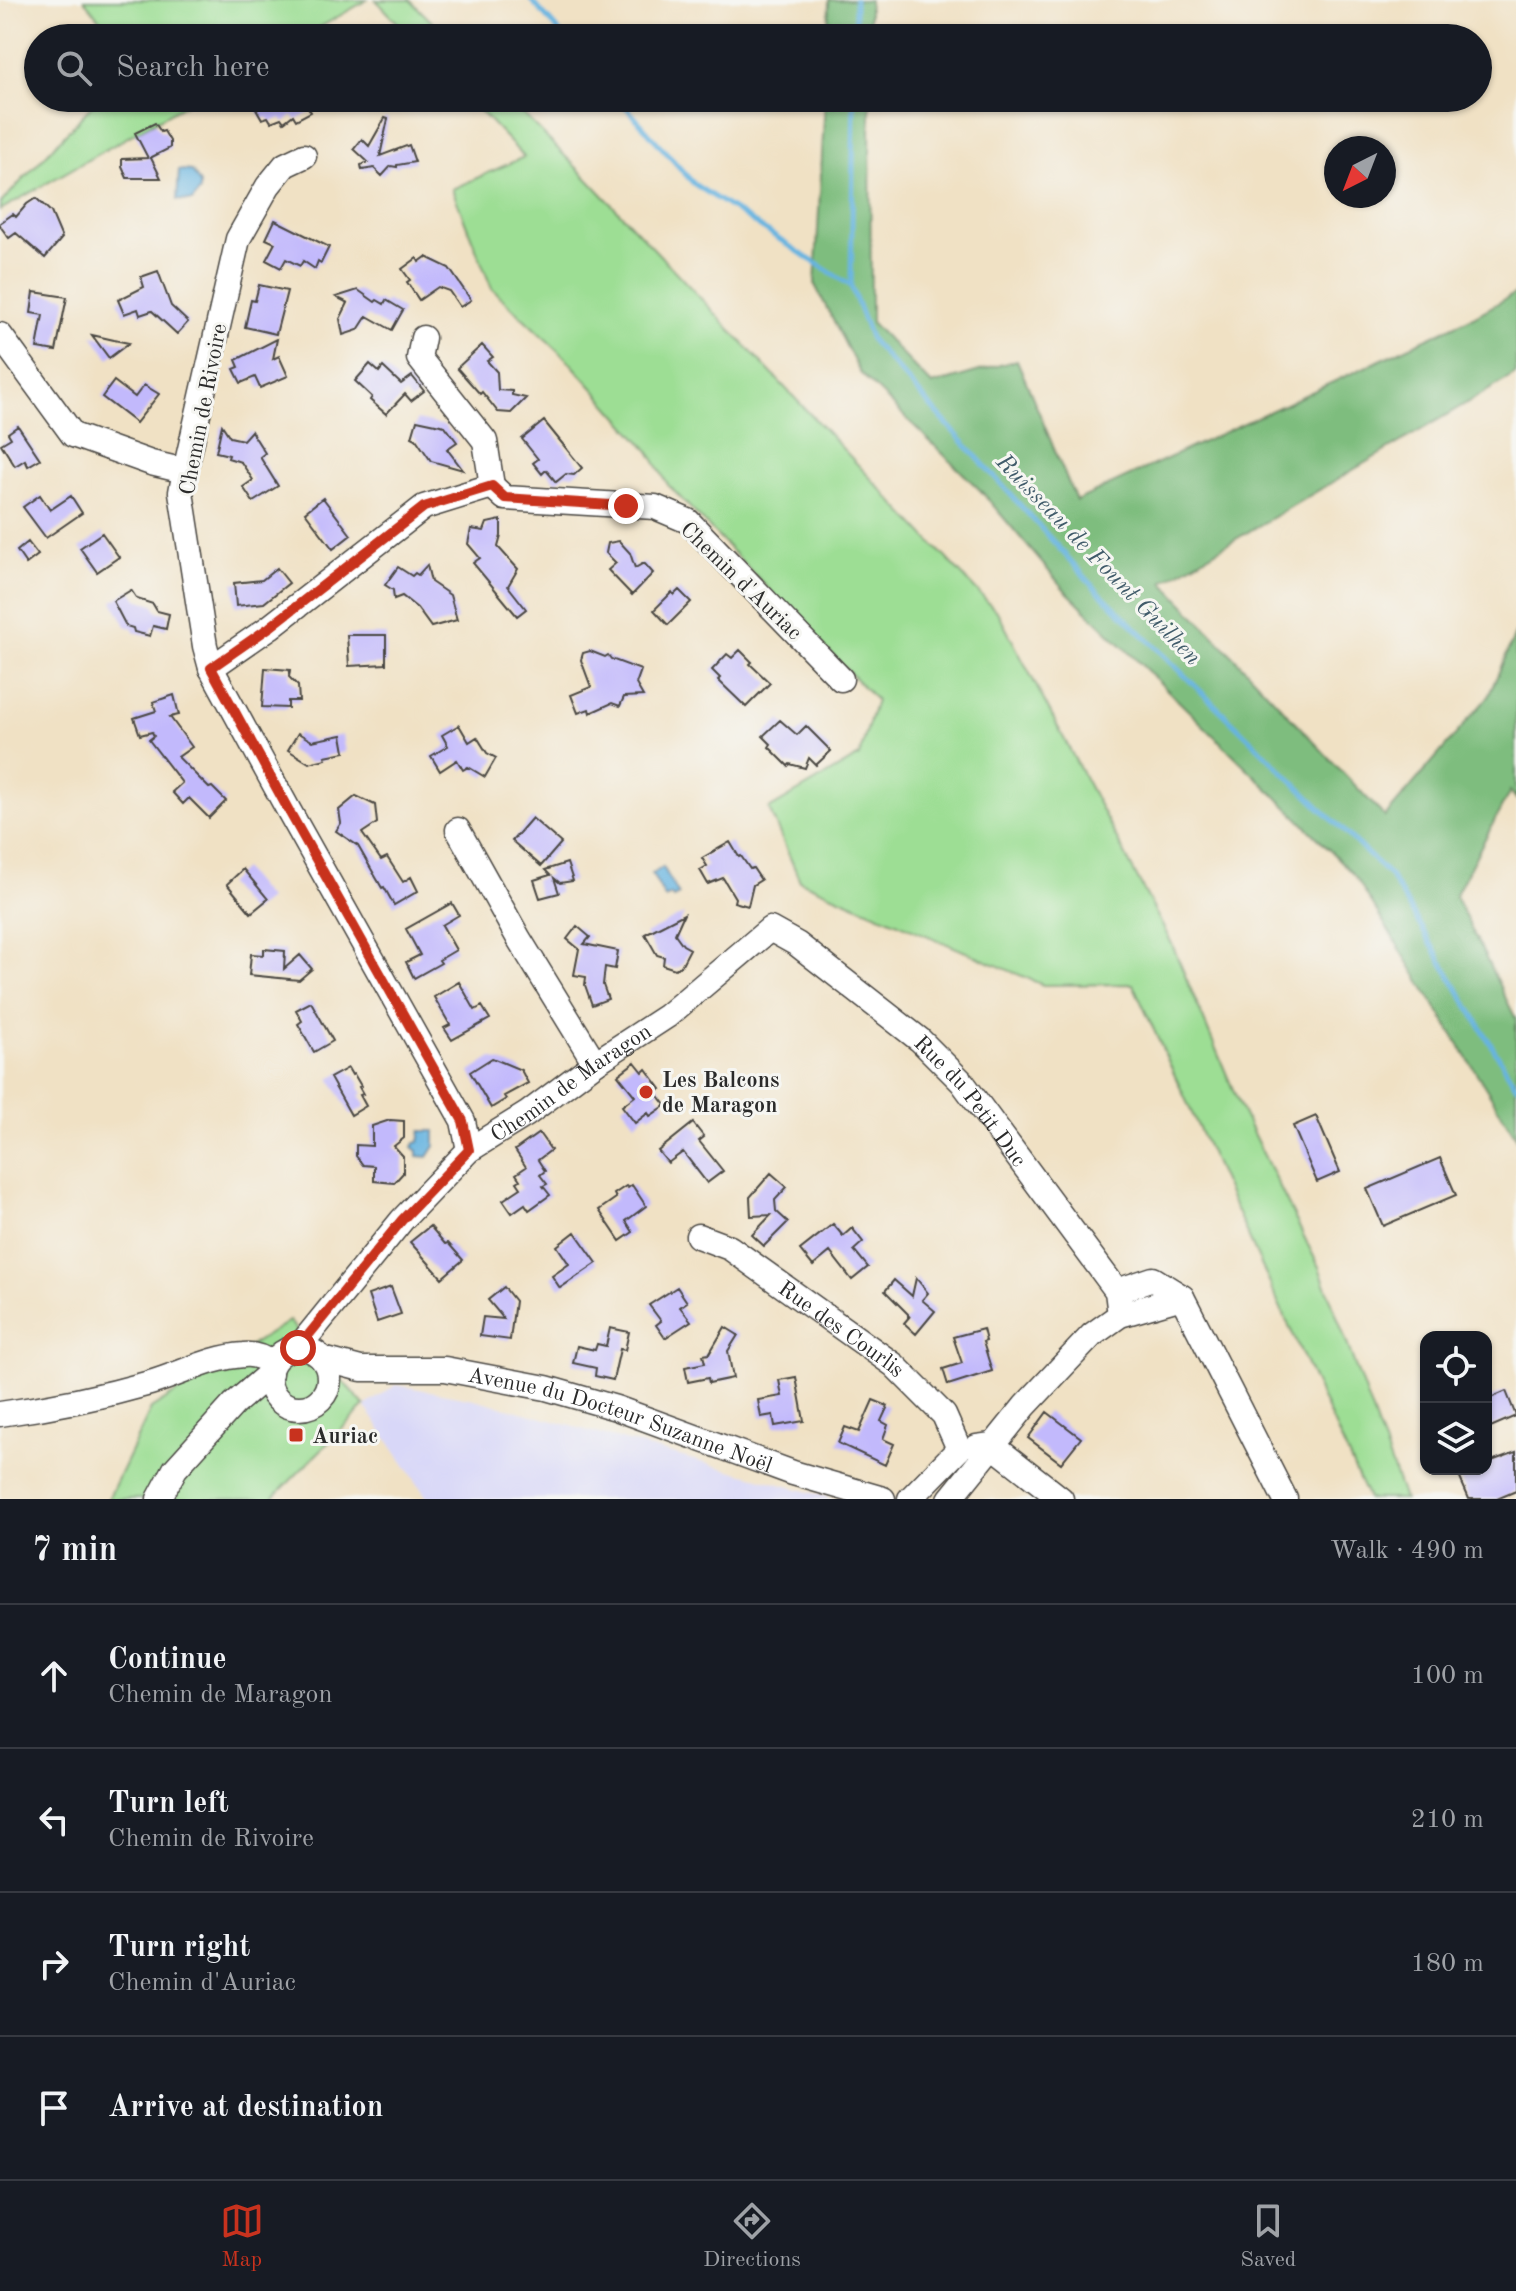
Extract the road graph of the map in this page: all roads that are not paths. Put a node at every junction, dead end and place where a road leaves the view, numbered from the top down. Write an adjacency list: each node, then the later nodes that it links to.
1 (304, 156): 4 (street, Chemin de Rivoire)
2 (0, 335): 4 (street)
3 (423, 338): 5 (street)
4 (185, 471): 6 (street, Chemin de Rivoire)
5 (492, 486): 6 (street); 7 (street, Chemin d'Auriac)
6 (211, 668): 11 (street, Chemin de Rivoire)
7 (841, 679)
8 (458, 830): 10 (street)
9 (770, 929): 10 (street, Chemin de Maragon); 13 (street, Rue du Petit Duc)
10 (595, 1063): 11 (street, Chemin de Maragon)
11 (469, 1150): 14 (street, Chemin de Maragon)
12 (698, 1236): 20 (street, Rue des Courlis)
13 (1119, 1303): 19 (street); 26 (street)
14 (313, 1353): 15 (street, Avenue du Docteur Suzanne Noël); 16 (street); 17 (street)
15 (352, 1367): 17 (street); 22 (street, Avenue du Docteur Suzanne Noël)
16 (273, 1378): 17 (street); 18 (street); 21 (street)
17 (329, 1385)
18 (0, 1414)
19 (992, 1445): 20 (street); 24 (street); 25 (street)
20 (959, 1449): 23 (street)
21 (159, 1499)
22 (883, 1499)
23 (910, 1499)
24 (950, 1499)
25 (1061, 1499)
26 (1285, 1499)

